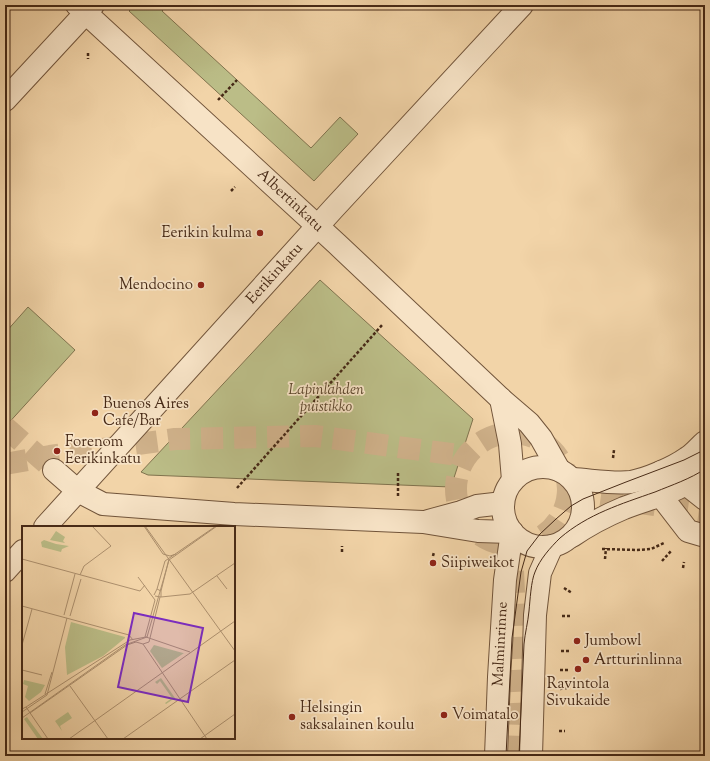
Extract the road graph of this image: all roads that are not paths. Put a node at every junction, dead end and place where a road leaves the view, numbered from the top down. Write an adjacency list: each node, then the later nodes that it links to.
1 (522, 5): 4 (street, Eerikinkatu)
2 (85, 8): 3 (street); 4 (street, Albertinkatu)
3 (5, 100)
4 (317, 227): 5 (street, Albertinkatu); 13 (street, Eerikinkatu)
5 (501, 398): 10 (street, Albertinkatu); 11 (street)
6 (705, 442): 9 (street)
7 (54, 470): 13 (street)
8 (705, 470): 12 (street)
9 (661, 472): 10 (street); 12 (street); 14 (street)
10 (566, 474): 11 (street); 21 (street)
11 (513, 480): 16 (street)
12 (686, 484): 14 (street); 15 (street)
13 (78, 492): 17 (street); 18 (street, Eerikinkatu)
14 (661, 496): 20 (street); 21 (street)
15 (705, 499)
16 (503, 503): 17 (street); 19 (street)
17 (423, 522): 19 (street)
18 (46, 526)
19 (512, 532): 21 (street); 24 (street, Malminrinne)
20 (696, 534)
21 (561, 542): 25 (street)
22 (22, 552): 23 (street)
23 (5, 571)
24 (496, 756)
25 (531, 756)

